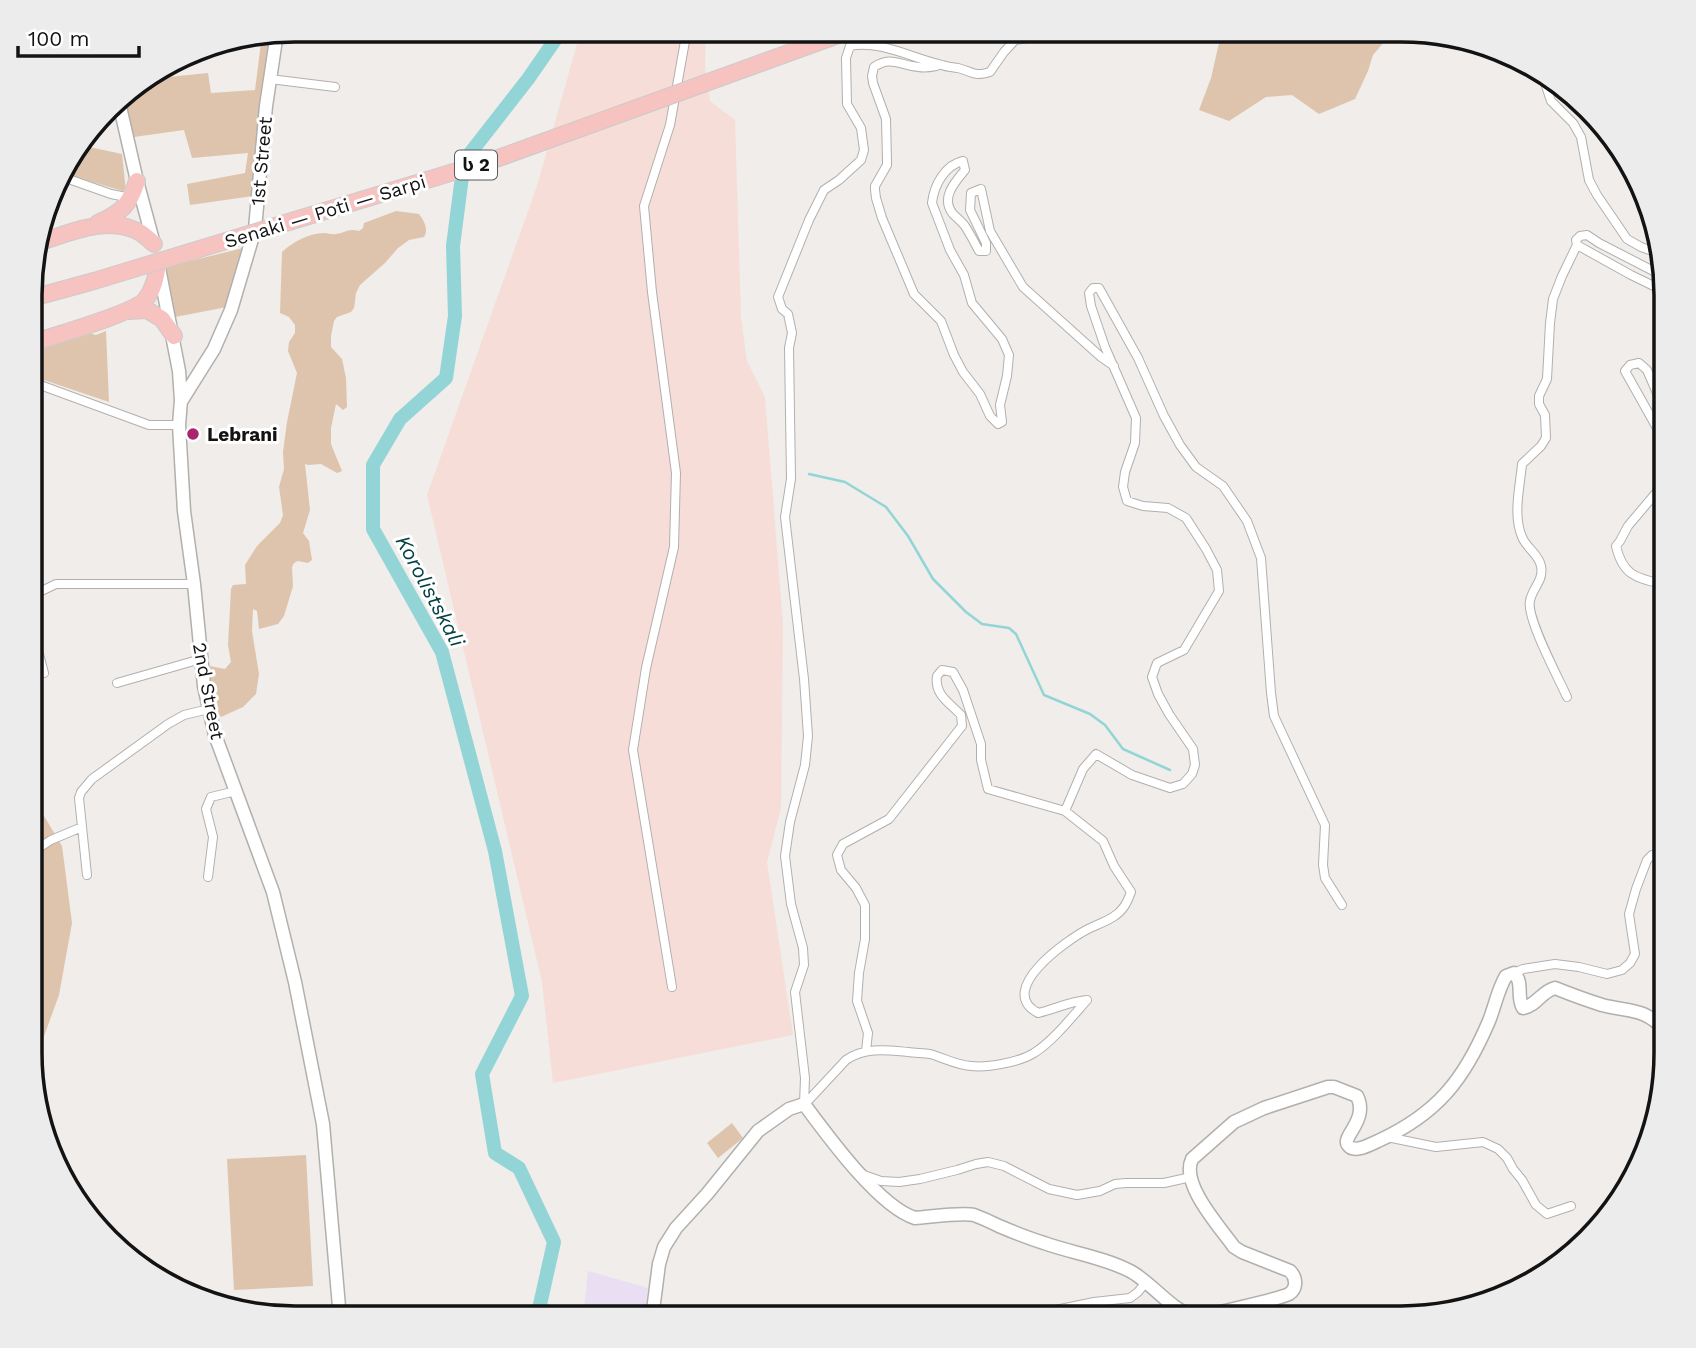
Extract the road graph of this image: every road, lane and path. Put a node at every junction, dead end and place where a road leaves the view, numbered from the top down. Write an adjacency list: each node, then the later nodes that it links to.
1 (685, 42): 52 (street)
2 (819, 42): 21 (highway, Senaki — Poti — Sarpi / ს 2, bridge)
3 (1013, 42): 5 (street)
4 (275, 43): 6 (street, 1st Street)
5 (943, 66): 27 (street); 55 (street)
6 (270, 79): 7 (street); 25 (street, 1st Street)
7 (335, 87)
8 (1546, 88): 17 (street)
9 (121, 111): 11 (street)
10 (70, 179): 12 (street)
11 (137, 181): 12 (highway)
12 (137, 199): 13 (highway); 15 (street, 2nd Street)
13 (87, 227): 14 (highway); 15 (highway)
14 (48, 240)
15 (154, 244): 18 (street, 2nd Street)
16 (1577, 245): 19 (street); 20 (street); 41 (street)
17 (1650, 250)
18 (158, 264): 22 (highway); 23 (street, 2nd Street)
19 (1653, 270)
20 (1653, 286)
21 (42, 295)
22 (125, 311): 23 (highway); 24 (highway)
23 (174, 336): 26 (street, 2nd Street)
24 (42, 340)
25 (210, 356): 26 (street); 30 (street, 1st Street)
26 (177, 358): 30 (street, 2nd Street)
27 (1114, 366): 44 (street); 50 (street)
28 (42, 386): 32 (street)
29 (1654, 386): 31 (street)
30 (181, 400): 32 (street, 2nd Street)
31 (1654, 423)
32 (179, 425): 35 (street, 2nd Street)
33 (1654, 495): 34 (street)
34 (1654, 581)
35 (194, 584): 36 (street); 37 (street, 2nd Street)
36 (42, 591)
37 (201, 659): 40 (street); 42 (street, 2nd Street)
38 (42, 665): 39 (street)
39 (44, 673)
40 (117, 683)
41 (1567, 697)
42 (209, 709): 43 (street, 2nd Street); 45 (street)
43 (236, 791): 49 (street); 61 (street, 2nd Street)
44 (1065, 811): 54 (street); 54 (street)
45 (82, 828): 46 (street); 48 (street)
46 (42, 846)
47 (1654, 855): 51 (street)
48 (87, 875)
49 (208, 877)
50 (1342, 905)
51 (1514, 973): 53 (street); 56 (street)
52 (672, 987)
53 (1654, 1021)
54 (866, 1051): 55 (street)
55 (804, 1104): 57 (street); 62 (street)
56 (1387, 1137): 58 (street); 59 (street)
57 (858, 1172): 58 (street); 60 (street)
58 (1191, 1177): 65 (street)
59 (1570, 1206)
60 (1147, 1281): 63 (street); 64 (street)
61 (339, 1306)
62 (654, 1306)
63 (1075, 1306)
64 (1174, 1306)
65 (1244, 1306)

